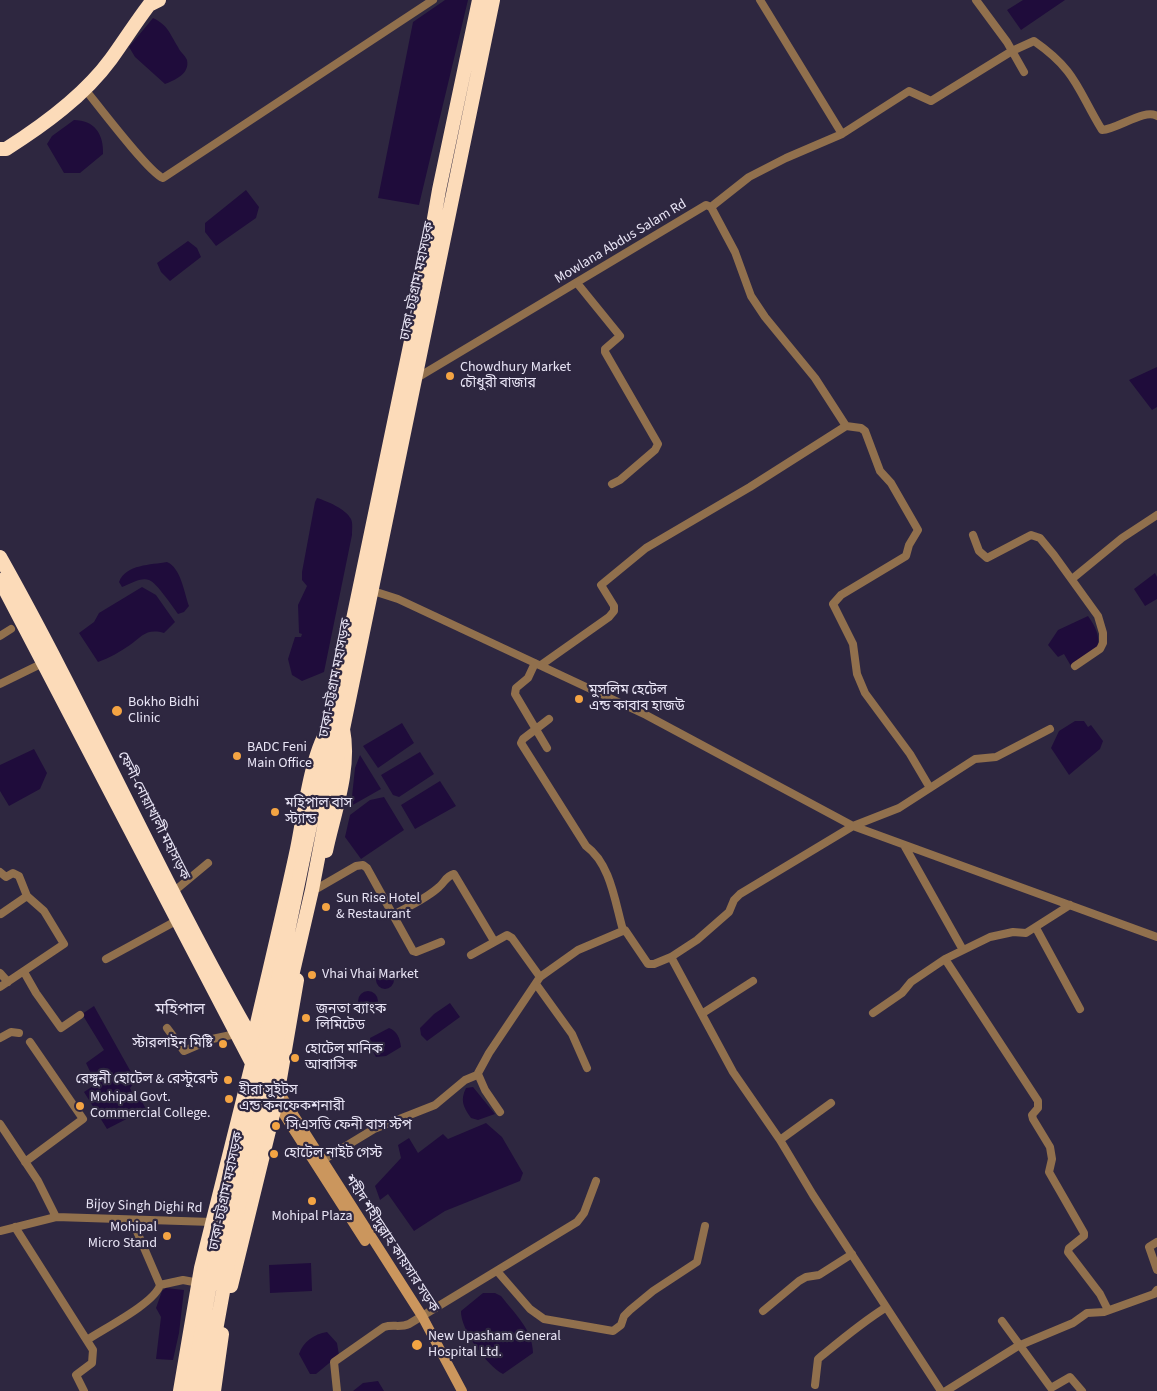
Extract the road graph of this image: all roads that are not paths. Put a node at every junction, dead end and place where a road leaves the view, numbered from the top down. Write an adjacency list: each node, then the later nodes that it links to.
1 (433, 0): 9 (street)
2 (479, 0): 31 (highway, ঢাকা-চট্টগ্রাম মহাসড়ক)
3 (493, 0): 15 (highway, ঢাকা-চট্টগ্রাম মহাসড়ক)
4 (760, 0): 11 (street)
5 (976, 0): 7 (street)
6 (151, 2): 9 (highway)
7 (1012, 51): 8 (street); 10 (street); 11 (street, Mowlana Abdus Salam Rd)
8 (1024, 72)
9 (84, 88): 12 (highway)
10 (1157, 116)
11 (842, 134): 13 (street, Mowlana Abdus Salam Rd)
12 (0, 149)
13 (711, 206): 14 (street, Mowlana Abdus Salam Rd); 16 (street)
14 (577, 283): 15 (street, Mowlana Abdus Salam Rd); 17 (street)
15 (413, 380): 23 (highway, ঢাকা-চট্টগ্রাম মহাসড়ক)
16 (846, 426): 27 (street); 35 (street)
17 (612, 484)
18 (1157, 515): 21 (street)
19 (973, 535): 21 (street)
20 (0, 557): 41 (highway, ফেনী-নোয়াখালী মহাসড়ক)
21 (1072, 579): 28 (street)
22 (0, 580): 26 (highway, ফেনী-নোয়াখালী মহাসড়ক)
23 (370, 590): 27 (street); 31 (highway, ঢাকা-চট্টগ্রাম মহাসড়ক)
24 (11, 629): 25 (street)
25 (0, 636)
26 (45, 662): 29 (street); 41 (highway, ফেনী-নোয়াখালী মহাসড়ক)
27 (538, 664): 32 (street); 36 (street)
28 (1075, 666)
29 (0, 684)
30 (549, 719): 32 (street)
31 (337, 727): 40 (highway); 73 (highway); 108 (highway, ঢাকা-চট্টগ্রাম মহাসড়ক, bridge); 109 (highway, ঢাকা-চট্টগ্রাম মহাসড়ক, bridge)
32 (535, 729): 34 (street); 48 (street)
33 (1050, 729): 35 (street)
34 (546, 748)
35 (930, 788): 36 (street)
36 (853, 826): 37 (street); 54 (street)
37 (904, 845): 43 (street); 52 (street)
38 (208, 863): 41 (street)
39 (0, 872): 42 (street)
40 (318, 888): 45 (street); 77 (highway)
41 (169, 895): 46 (highway, ফেনী-নোয়াখালী মহাসড়ক); 73 (highway, ফেনী-নোয়াখালী মহাসড়ক)
42 (27, 896): 44 (street); 57 (street)
43 (1070, 905): 47 (street); 49 (street)
44 (1, 914)
45 (393, 915): 50 (street); 51 (street)
46 (176, 921): 55 (street); 70 (highway, ফেনী-নোয়াখালী মহাসড়ক)
47 (1036, 928): 52 (street); 64 (street)
48 (623, 930): 54 (street); 59 (street)
49 (1157, 938)
50 (494, 941): 53 (street); 59 (street)
51 (441, 942)
52 (962, 950): 56 (street)
53 (471, 955)
54 (671, 957): 65 (street)
55 (106, 958)
56 (945, 959): 66 (street); 99 (street)
57 (24, 972): 61 (street); 67 (street)
58 (0, 973): 61 (street)
59 (540, 977): 62 (street)
60 (753, 981): 65 (street)
61 (8, 982): 63 (street)
62 (536, 984): 75 (street); 76 (street)
63 (0, 987)
64 (1080, 1009)
65 (702, 1013): 81 (street)
66 (873, 1013)
67 (80, 1015)
68 (167, 1028): 70 (street)
69 (19, 1033): 71 (street)
70 (236, 1034): 74 (highway, ফেনী-নোয়াখালী মহাসড়ক)
71 (0, 1038)
72 (30, 1042): 82 (street)
73 (255, 1045): 74 (highway); 77 (highway, ফেনী-নোয়াখালী মহাসড়ক)
74 (252, 1064): 77 (highway, ফেনী-নোয়াখালী মহাসড়ক); 87 (highway)
75 (587, 1068)
76 (478, 1074): 79 (street); 83 (street)
77 (276, 1095): 83 (main road, শহীদ শহীদুল্লাহ কায়সার সড়ক); 110 (highway)
78 (831, 1103): 81 (street)
79 (500, 1112)
80 (0, 1124): 82 (street)
81 (780, 1140): 92 (street)
82 (25, 1162): 85 (street)
83 (318, 1163): 101 (main road, শহীদ শহীদুল্লাহ কায়সার সড়ক)
84 (596, 1181): 94 (street)
85 (56, 1217): 86 (street, Bijoy Singh Dighi Rd); 89 (street, Bijoy Singh Dighi Rd)
86 (132, 1220): 87 (street, Bijoy Singh Dighi Rd); 96 (street)
87 (212, 1222): 95 (highway)
88 (705, 1226): 94 (street)
89 (15, 1228): 90 (street, Bijoy Singh Dighi Rd); 103 (street)
90 (0, 1231)
91 (1157, 1242): 93 (street)
92 (852, 1254): 98 (street); 100 (street)
93 (1157, 1270)
94 (497, 1271): 101 (street)
95 (198, 1283): 96 (street); 107 (highway)
96 (160, 1286): 103 (street)
97 (1156, 1293): 99 (street)
98 (885, 1308): 105 (street); 114 (street)
99 (1108, 1310): 104 (street)
100 (763, 1311)
101 (420, 1318): 111 (street); 112 (main road, শহীদ শহীদুল্লাহ কায়সার সড়ক); 113 (main road, শহীদ শহীদুল্লাহ কায়সার সড়ক)
102 (1002, 1321): 104 (street)
103 (87, 1340): 106 (street)
104 (1018, 1346): 115 (street); 116 (street)
105 (815, 1385)
106 (84, 1391)
107 (180, 1391)
108 (191, 1391)
109 (205, 1391)
110 (214, 1391)
111 (337, 1391)
112 (456, 1391)
113 (462, 1391)
114 (941, 1391)
115 (946, 1391)
116 (1082, 1391)

